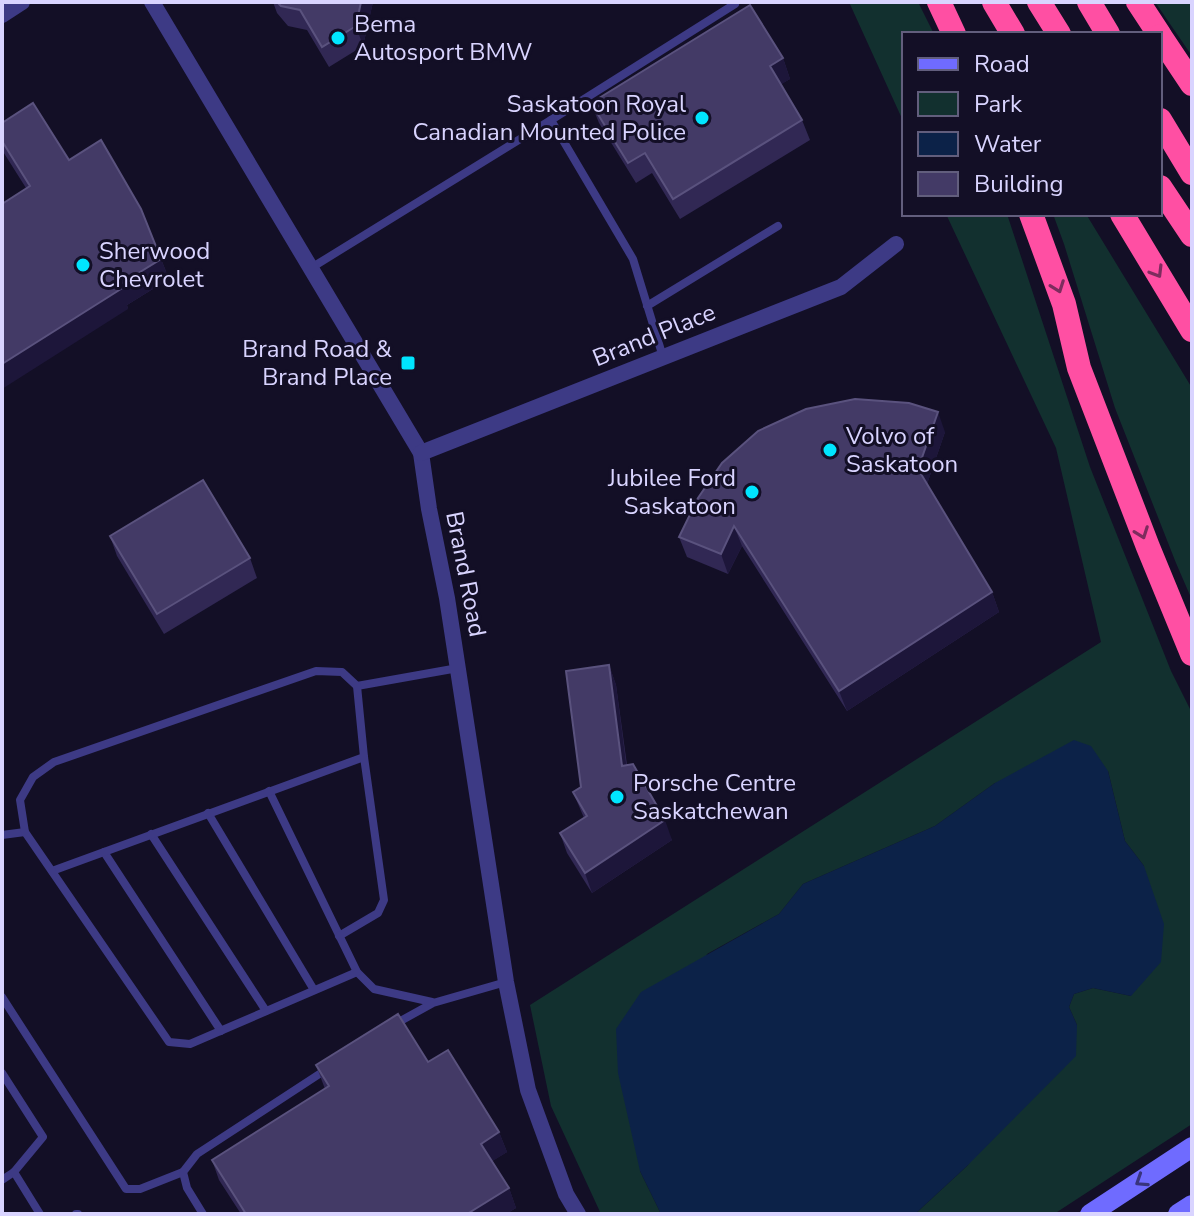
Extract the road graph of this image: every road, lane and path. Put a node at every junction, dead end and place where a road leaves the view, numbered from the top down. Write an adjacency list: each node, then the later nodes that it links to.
1 (22, 2): 9 (street)
2 (152, 2): 26 (street, Brand Road)
3 (939, 2): 10 (highway)
4 (994, 2): 11 (highway)
5 (1039, 2): 12 (highway)
6 (1089, 2): 13 (highway)
7 (1138, 2): 14 (highway)
8 (735, 4): 17 (lane)
9 (2, 15)
10 (953, 32)
11 (1012, 32)
12 (1058, 32)
13 (1107, 32)
14 (1158, 32)
15 (1162, 38): 16 (highway)
16 (1192, 84)
17 (551, 120): 26 (lane); 27 (lane)
18 (1162, 123): 19 (highway)
19 (1192, 173)
20 (1162, 190): 24 (highway)
21 (1032, 216): 31 (highway, one-way to 31)
22 (1123, 216): 28 (highway, one-way to 28)
23 (778, 226): 27 (lane)
24 (1192, 235)
25 (896, 244): 29 (street, Brand Place)
26 (311, 269): 30 (street, Brand Road)
27 (647, 306): 29 (lane)
28 (1192, 330)
29 (663, 357): 30 (street, Brand Place)
30 (421, 453): 32 (street, Brand Road)
31 (1192, 654)
32 (459, 668): 33 (lane); 44 (street, Brand Road)
33 (357, 686): 34 (lane); 37 (lane)
34 (364, 757): 35 (lane); 42 (lane)
35 (269, 791): 36 (lane); 42 (lane)
36 (208, 813): 38 (lane); 45 (lane)
37 (25, 832): 39 (lane); 41 (lane)
38 (151, 834): 40 (lane); 48 (lane)
39 (2, 835)
40 (104, 852): 41 (lane); 49 (lane)
41 (52, 871): 49 (lane)
42 (339, 936): 43 (lane)
43 (357, 972): 45 (lane); 47 (lane)
44 (506, 982): 47 (lane); 60 (street, Brand Road)
45 (314, 990): 48 (lane)
46 (2, 997): 55 (lane)
47 (433, 1003): 50 (lane)
48 (266, 1011): 49 (lane)
49 (221, 1031)
50 (383, 1032)
51 (330, 1067): 55 (lane)
52 (2, 1073): 54 (lane)
53 (1192, 1147): 61 (main road, one-way to 61)
54 (14, 1172): 56 (lane); 58 (lane)
55 (183, 1172): 59 (lane)
56 (2, 1180)
57 (1192, 1205): 62 (main road)
58 (40, 1214)
59 (203, 1214)
60 (578, 1214)
61 (1090, 1214)
62 (1178, 1214)

